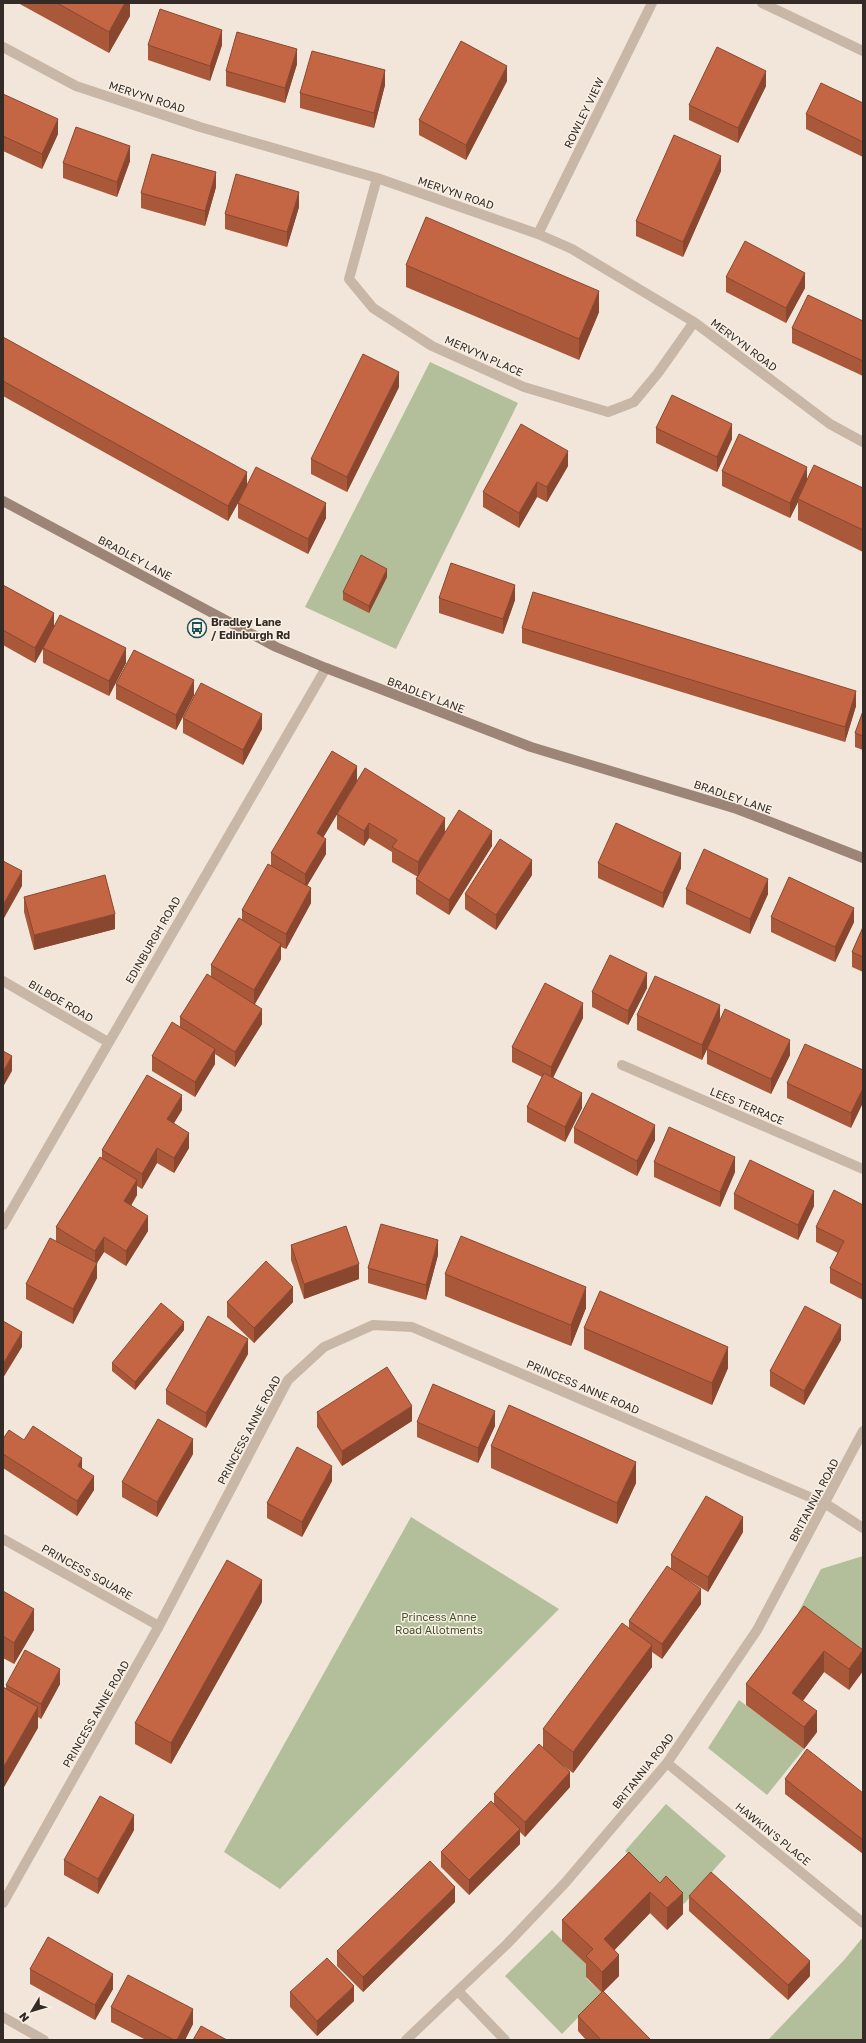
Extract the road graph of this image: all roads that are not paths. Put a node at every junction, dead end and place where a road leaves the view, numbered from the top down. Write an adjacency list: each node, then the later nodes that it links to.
1 (652, 3): 6 (street, ROWLEY VIEW)
2 (762, 3): 4 (street)
3 (3, 46): 5 (street, MERVYN ROAD)
4 (863, 51)
5 (377, 178): 6 (street, MERVYN ROAD); 7 (street, MERVYN PLACE)
6 (538, 234): 7 (street, MERVYN ROAD)
7 (694, 322): 8 (street, MERVYN ROAD)
8 (863, 442)
9 (3, 501): 10 (street, BRADLEY LANE)
10 (326, 668): 11 (street, BRADLEY LANE); 13 (street, EDINBURGH ROAD)
11 (863, 858)
12 (3, 981): 13 (street, BILBOE ROAD)
13 (108, 1042): 16 (street, EDINBURGH ROAD)
14 (622, 1065): 15 (street, LEES TERRACE)
15 (863, 1169)
16 (3, 1225)
17 (863, 1431): 18 (street, BRITANNIA ROAD)
18 (826, 1504): 19 (street, PRINCESS ANNE ROAD); 21 (street, PRINCESS ANNE ROAD); 22 (street, BRITANNIA ROAD)
19 (863, 1528)
20 (3, 1539): 21 (street, PRINCESS SQUARE)
21 (159, 1626): 23 (street, PRINCESS ANNE ROAD)
22 (667, 1763): 24 (street, HAWKIN'S PLACE); 25 (street, BRITANNIA ROAD)
23 (3, 1903)
24 (863, 1923)
25 (458, 1991): 28 (street, BRITANNIA ROAD); 29 (street)
26 (3, 2017): 27 (street)
27 (44, 2040)
28 (406, 2040)
29 (505, 2040)

